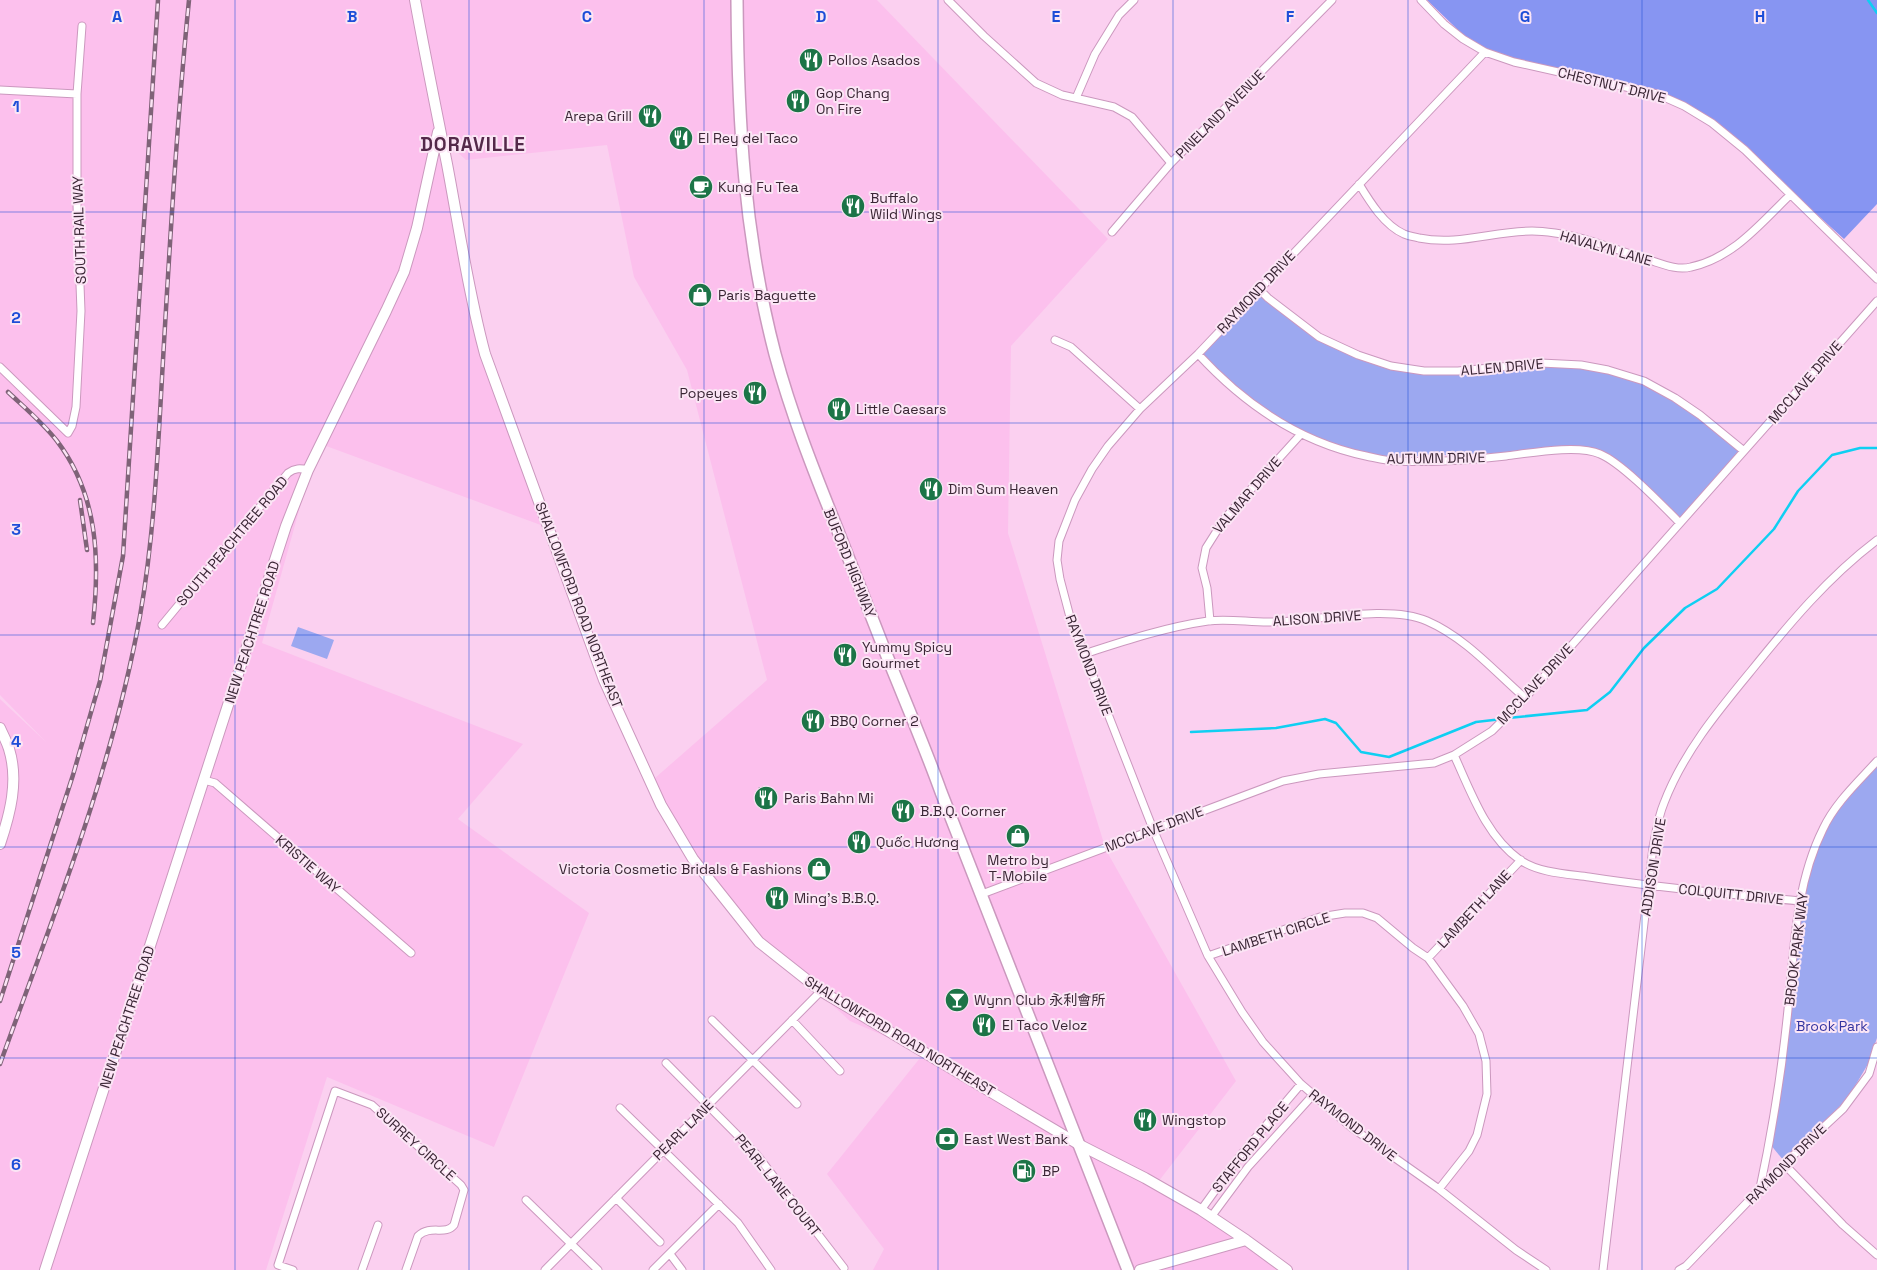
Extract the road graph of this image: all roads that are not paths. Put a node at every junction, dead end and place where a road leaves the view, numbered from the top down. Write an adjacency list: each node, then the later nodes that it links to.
1 (415, 0): 12 (street, NEW PEACHTREE ROAD)
2 (737, 0): 41 (main road, BUFORD HIGHWAY)
3 (948, 0): 11 (street)
4 (1134, 0): 11 (street)
5 (1332, 0): 13 (street, PINELAND AVENUE)
6 (1421, 0): 8 (street, CHESTNUT DRIVE)
7 (82, 26): 10 (street, SOUTH RAIL WAY)
8 (1485, 52): 14 (street, RAYMOND DRIVE); 15 (street, CHESTNUT DRIVE)
9 (0, 90): 10 (street)
10 (77, 94): 22 (street, SOUTH RAIL WAY)
11 (1076, 98): 13 (street)
12 (439, 128): 26 (street, NEW PEACHTREE ROAD); 46 (street, SHALLOWFORD ROAD NORTHEAST)
13 (1171, 163): 16 (street, PINELAND AVENUE)
14 (1358, 184): 15 (street, HAVALYN LANE); 18 (street, RAYMOND DRIVE)
15 (1790, 195): 17 (street, CHESTNUT DRIVE)
16 (1112, 232)
17 (1877, 279)
18 (1259, 289): 21 (street, RAYMOND DRIVE); 25 (street, ALLEN DRIVE)
19 (1877, 301): 25 (street, MCCLAVE DRIVE)
20 (1055, 340): 23 (street)
21 (1198, 354): 23 (street, RAYMOND DRIVE); 24 (street, AUTUMN DRIVE)
22 (0, 367)
23 (1140, 409): 31 (street, RAYMOND DRIVE)
24 (1301, 434): 27 (street, AUTUMN DRIVE); 29 (street, VALMAR DRIVE)
25 (1744, 451): 27 (street, MCCLAVE DRIVE)
26 (308, 470): 30 (street, SOUTH PEACHTREE ROAD); 36 (street, NEW PEACHTREE ROAD)
27 (1680, 523): 32 (street, MCCLAVE DRIVE)
28 (1877, 540): 40 (street, ADDISON DRIVE)
29 (1210, 621): 31 (street, ALISON DRIVE); 32 (street, ALISON DRIVE)
30 (162, 625)
31 (1084, 654): 37 (street, RAYMOND DRIVE)
32 (1525, 698): 34 (street, MCCLAVE DRIVE)
33 (0, 728): 38 (street)
34 (1454, 755): 37 (street, MCCLAVE DRIVE); 39 (street, COLQUITT DRIVE)
35 (1877, 761): 42 (street, BROOK PARK WAY)
36 (204, 780): 43 (street, KRISTIE WAY); 75 (street, NEW PEACHTREE ROAD)
37 (1154, 829): 41 (street, MCCLAVE DRIVE); 44 (street, RAYMOND DRIVE)
38 (0, 844)
39 (1520, 860): 40 (street, COLQUITT DRIVE); 45 (street, LAMBETH LANE)
40 (1648, 886): 42 (street, COLQUITT DRIVE); 88 (street, ADDISON DRIVE)
41 (982, 894): 58 (main road, BUFORD HIGHWAY)
42 (1800, 901): 61 (street, BROOK PARK WAY)
43 (410, 953)
44 (1208, 956): 45 (street, LAMBETH CIRCLE); 53 (street, RAYMOND DRIVE)
45 (1428, 958): 62 (street, LAMBETH CIRCLE)
46 (821, 991): 48 (street, PEARL LANE); 58 (street, SHALLOWFORD ROAD NORTHEAST)
47 (712, 1020): 50 (street)
48 (792, 1020): 50 (street, PEARL LANE); 52 (street)
49 (1877, 1047): 60 (street, RAYMOND DRIVE)
50 (752, 1060): 55 (street); 56 (street, PEARL LANE)
51 (666, 1063): 56 (street, PEARL LANE COURT)
52 (840, 1071)
53 (1301, 1084): 54 (street, RAYMOND DRIVE); 66 (street, STAFFORD PLACE)
54 (1313, 1095): 62 (street, RAYMOND DRIVE); 67 (street, STAFFORD PLACE)
55 (797, 1104)
56 (708, 1105): 59 (street, PEARL LANE); 74 (street, PEARL LANE COURT)
57 (620, 1108): 59 (street)
58 (1080, 1145): 66 (street, SHALLOWFORD ROAD NORTHEAST); 84 (main road, BUFORD HIGHWAY)
59 (663, 1150): 63 (street, PEARL LANE); 65 (street)
60 (1784, 1164): 61 (street, RAYMOND DRIVE); 73 (street)
61 (1760, 1188): 89 (street, RAYMOND DRIVE)
62 (1439, 1190): 87 (street, RAYMOND DRIVE)
63 (616, 1198): 70 (street); 71 (street, PEARL LANE)
64 (526, 1200): 71 (street)
65 (719, 1204): 72 (street); 83 (street)
66 (1201, 1210): 67 (street, SHALLOWFORD ROAD NORTHEAST)
67 (1212, 1217): 69 (street, SHALLOWFORD ROAD NORTHEAST)
68 (378, 1225): 77 (street)
69 (1246, 1240): 85 (street); 86 (street, SHALLOWFORD ROAD NORTHEAST)
70 (660, 1242)
71 (572, 1244): 79 (street, PEARL LANE); 80 (street)
72 (670, 1254): 81 (street); 82 (street)
73 (1877, 1256)
74 (844, 1268)
75 (45, 1270)
76 (293, 1270): 78 (street, SURREY CIRCLE)
77 (362, 1270)
78 (406, 1270)
79 (545, 1270)
80 (598, 1270)
81 (653, 1270)
82 (682, 1270)
83 (771, 1270)
84 (1128, 1270)
85 (1140, 1270)
86 (1287, 1270)
87 (1546, 1270)
88 (1603, 1270)
89 (1679, 1270)

